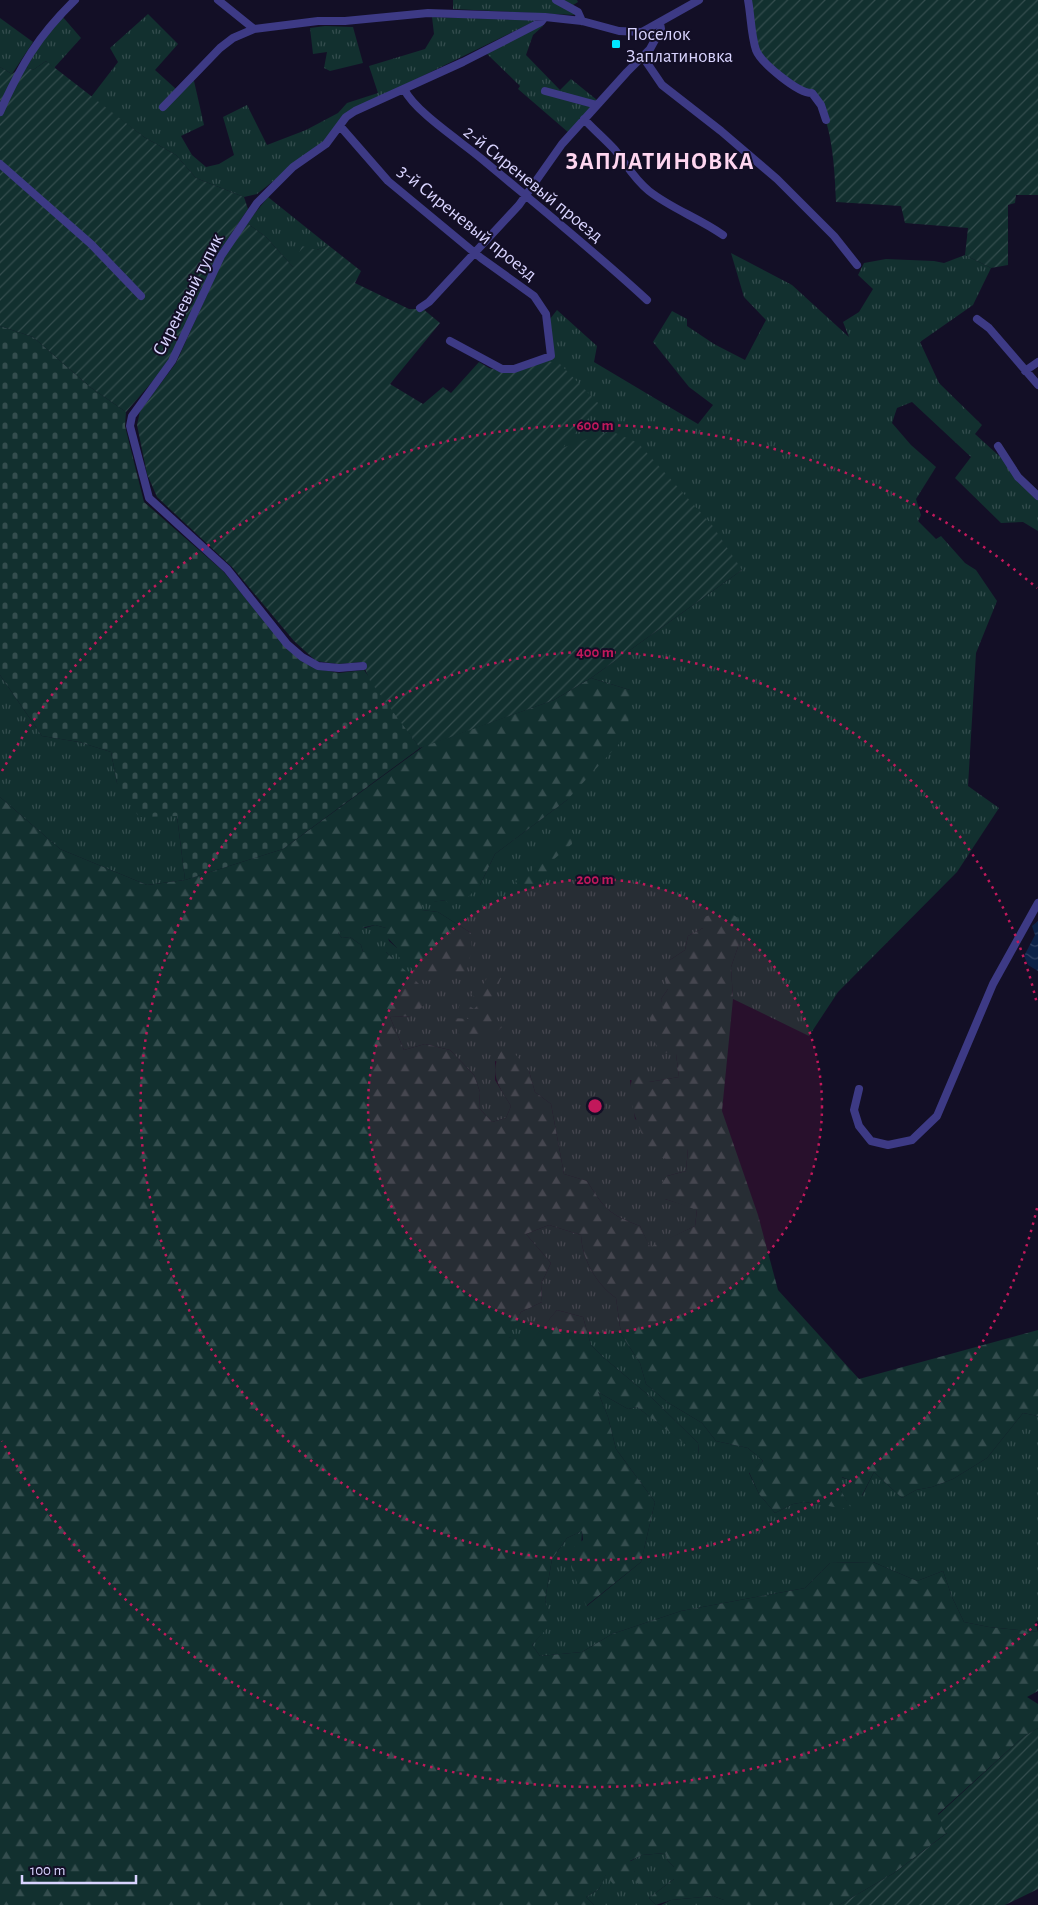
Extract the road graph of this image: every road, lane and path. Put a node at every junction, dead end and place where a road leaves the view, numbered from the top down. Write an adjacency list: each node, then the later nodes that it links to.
1 (75, 0): 15 (street)
2 (218, 0): 9 (street)
3 (556, 0): 7 (street)
4 (699, 0): 8 (street)
5 (748, 0): 17 (street)
6 (545, 17): 7 (street); 9 (street); 11 (street, Сиреневый тупик)
7 (582, 21): 8 (street)
8 (660, 23): 10 (street)
9 (254, 29): 14 (street)
10 (643, 57): 13 (street); 23 (street)
11 (404, 89): 18 (street, Сиреневый тупик); 20 (street, 2-й Сиреневый проезд)
12 (545, 91): 13 (street)
13 (597, 105): 16 (street)
14 (163, 107)
15 (0, 112)
16 (584, 119): 20 (street); 21 (street)
17 (826, 120)
18 (340, 126): 22 (street, 3-й Сиреневый проезд); 34 (street, Сиреневый тупик)
19 (0, 164): 24 (street)
20 (525, 196): 22 (street); 25 (street, 2-й Сиреневый проезд)
21 (723, 235)
22 (476, 252): 26 (street); 28 (street, 3-й Сиреневый проезд)
23 (857, 265)
24 (141, 296)
25 (647, 300)
26 (420, 308)
27 (977, 319): 30 (street)
28 (450, 341)
29 (1038, 362): 30 (street)
30 (1025, 371): 31 (street)
31 (1038, 385)
32 (998, 446): 33 (street)
33 (1038, 496)
34 (364, 666)
35 (1037, 907): 36 (street)
36 (859, 1089)

